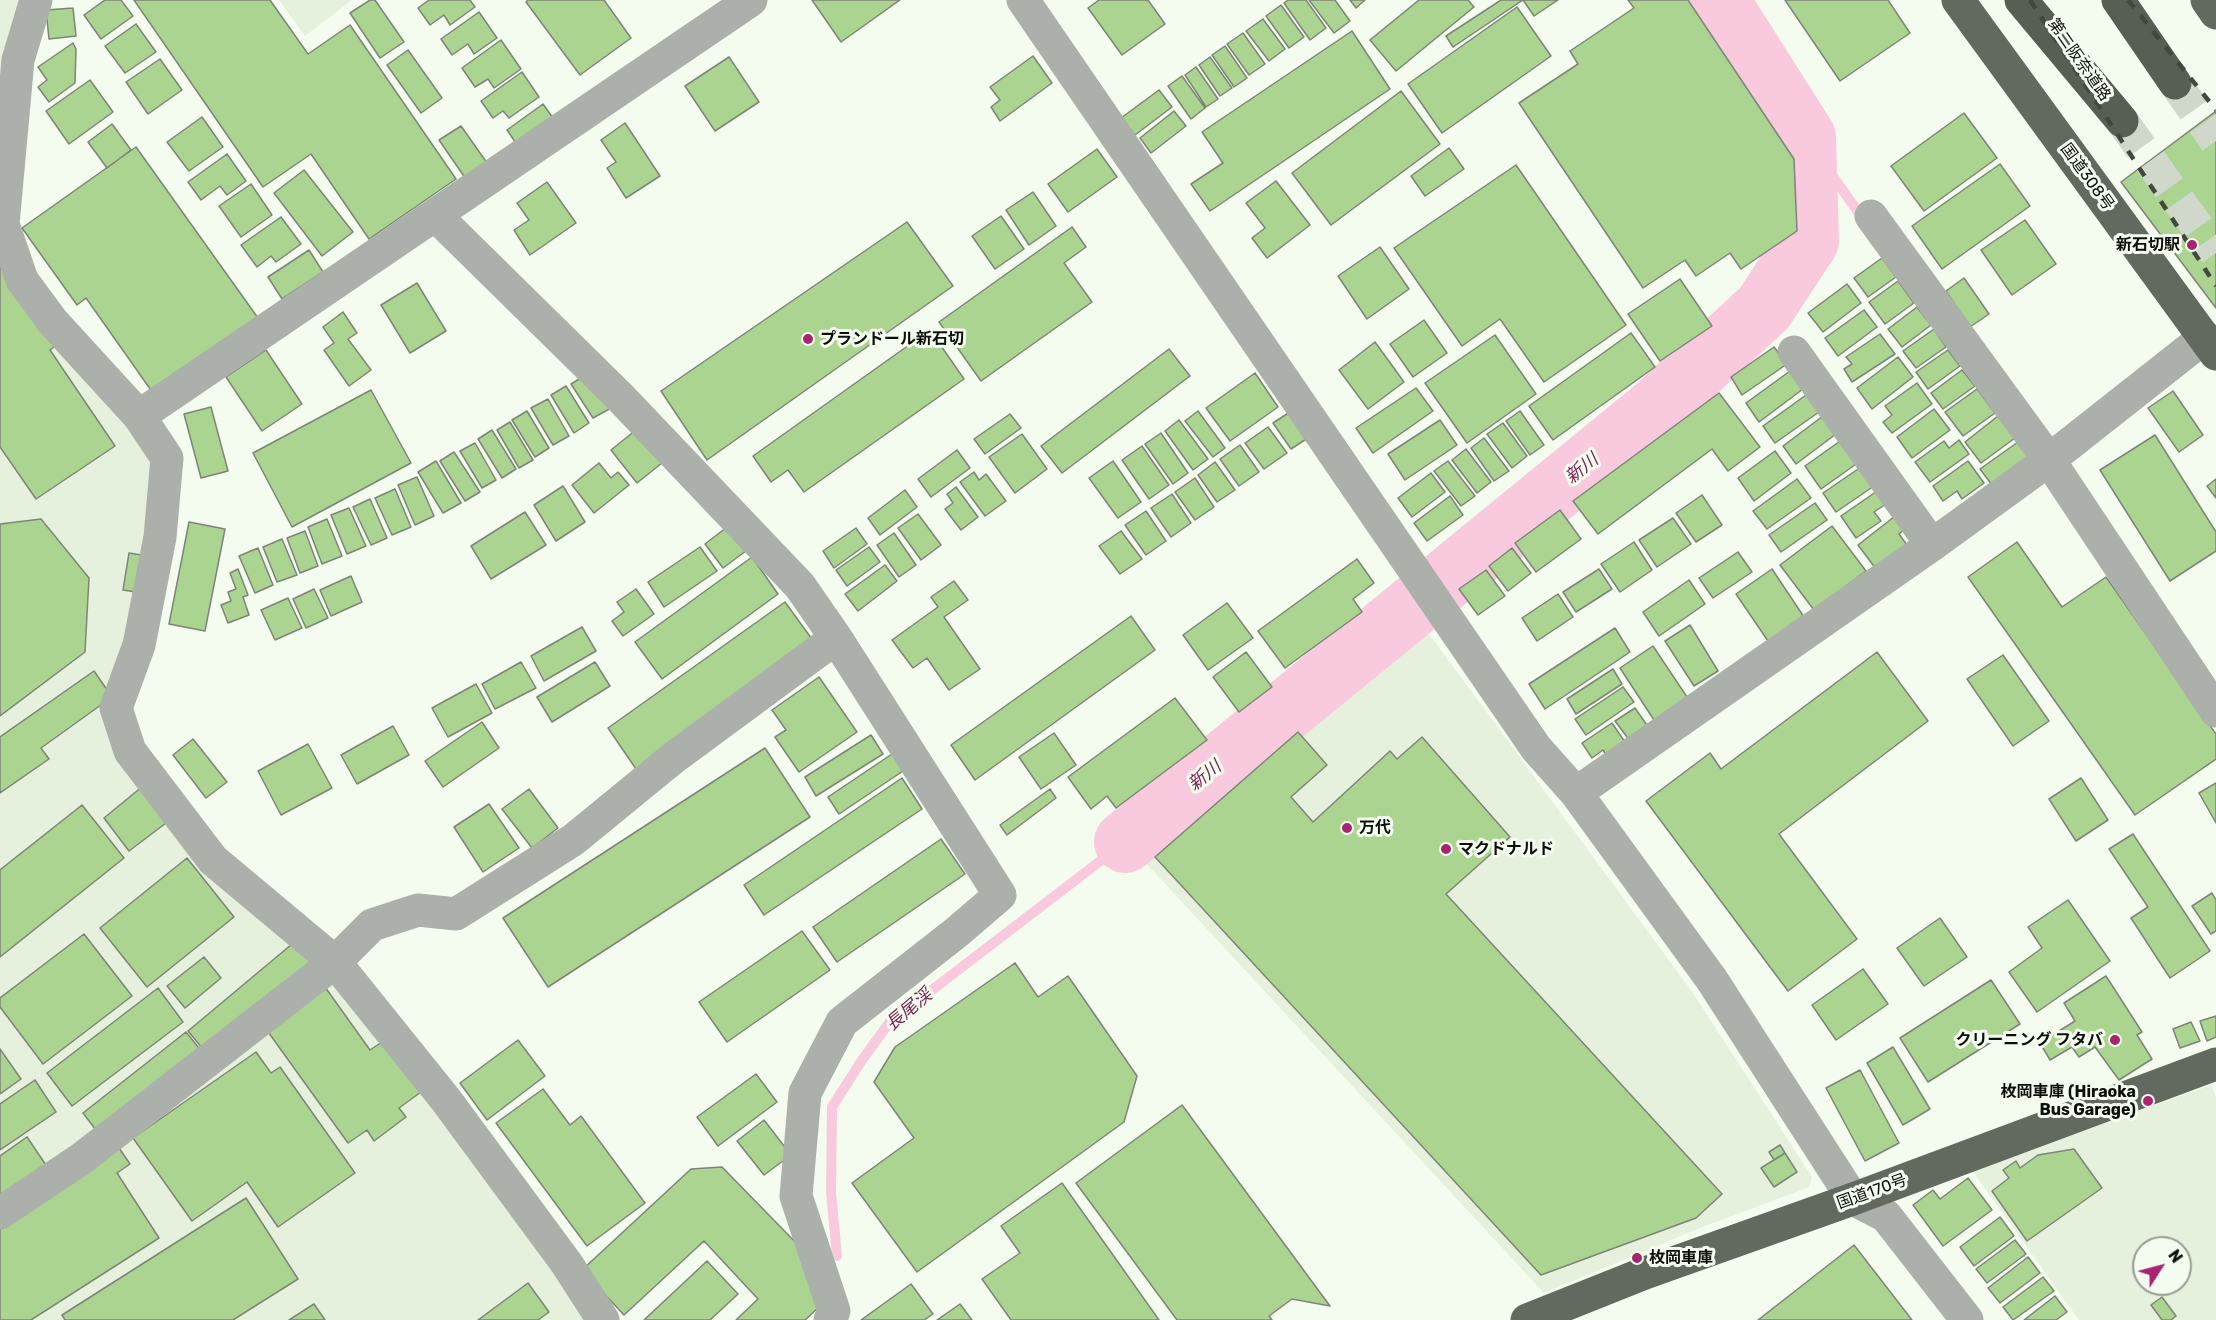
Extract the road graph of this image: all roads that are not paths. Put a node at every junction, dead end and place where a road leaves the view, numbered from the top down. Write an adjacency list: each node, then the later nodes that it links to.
1 (36, 0): 15 (street)
2 (751, 0): 11 (street)
3 (1023, 0): 20 (street)
4 (1958, 0): 13 (highway, 国道308号)
5 (2021, 0): 6 (highway, 第二阪奈道路)
6 (2036, 0)
7 (2118, 0): 8 (highway)
8 (2126, 0)
9 (2207, 0): 10 (highway)
10 (2216, 13)
11 (436, 216): 15 (street); 18 (street)
12 (1871, 216): 16 (street)
13 (2210, 345): 16 (street)
14 (1794, 352): 17 (street)
15 (139, 416): 21 (street)
16 (2049, 460): 17 (street); 19 (street)
17 (1932, 545): 20 (street)
18 (836, 638): 21 (street); 26 (street)
19 (2216, 711)
20 (1575, 793): 23 (street)
21 (335, 962): 24 (street); 25 (street)
22 (2216, 1064): 23 (highway, 国道170号)
23 (1853, 1199): 27 (highway, 国道170号); 28 (street)
24 (0, 1213)
25 (603, 1320)
26 (830, 1320)
27 (1527, 1320)
28 (1967, 1320)

